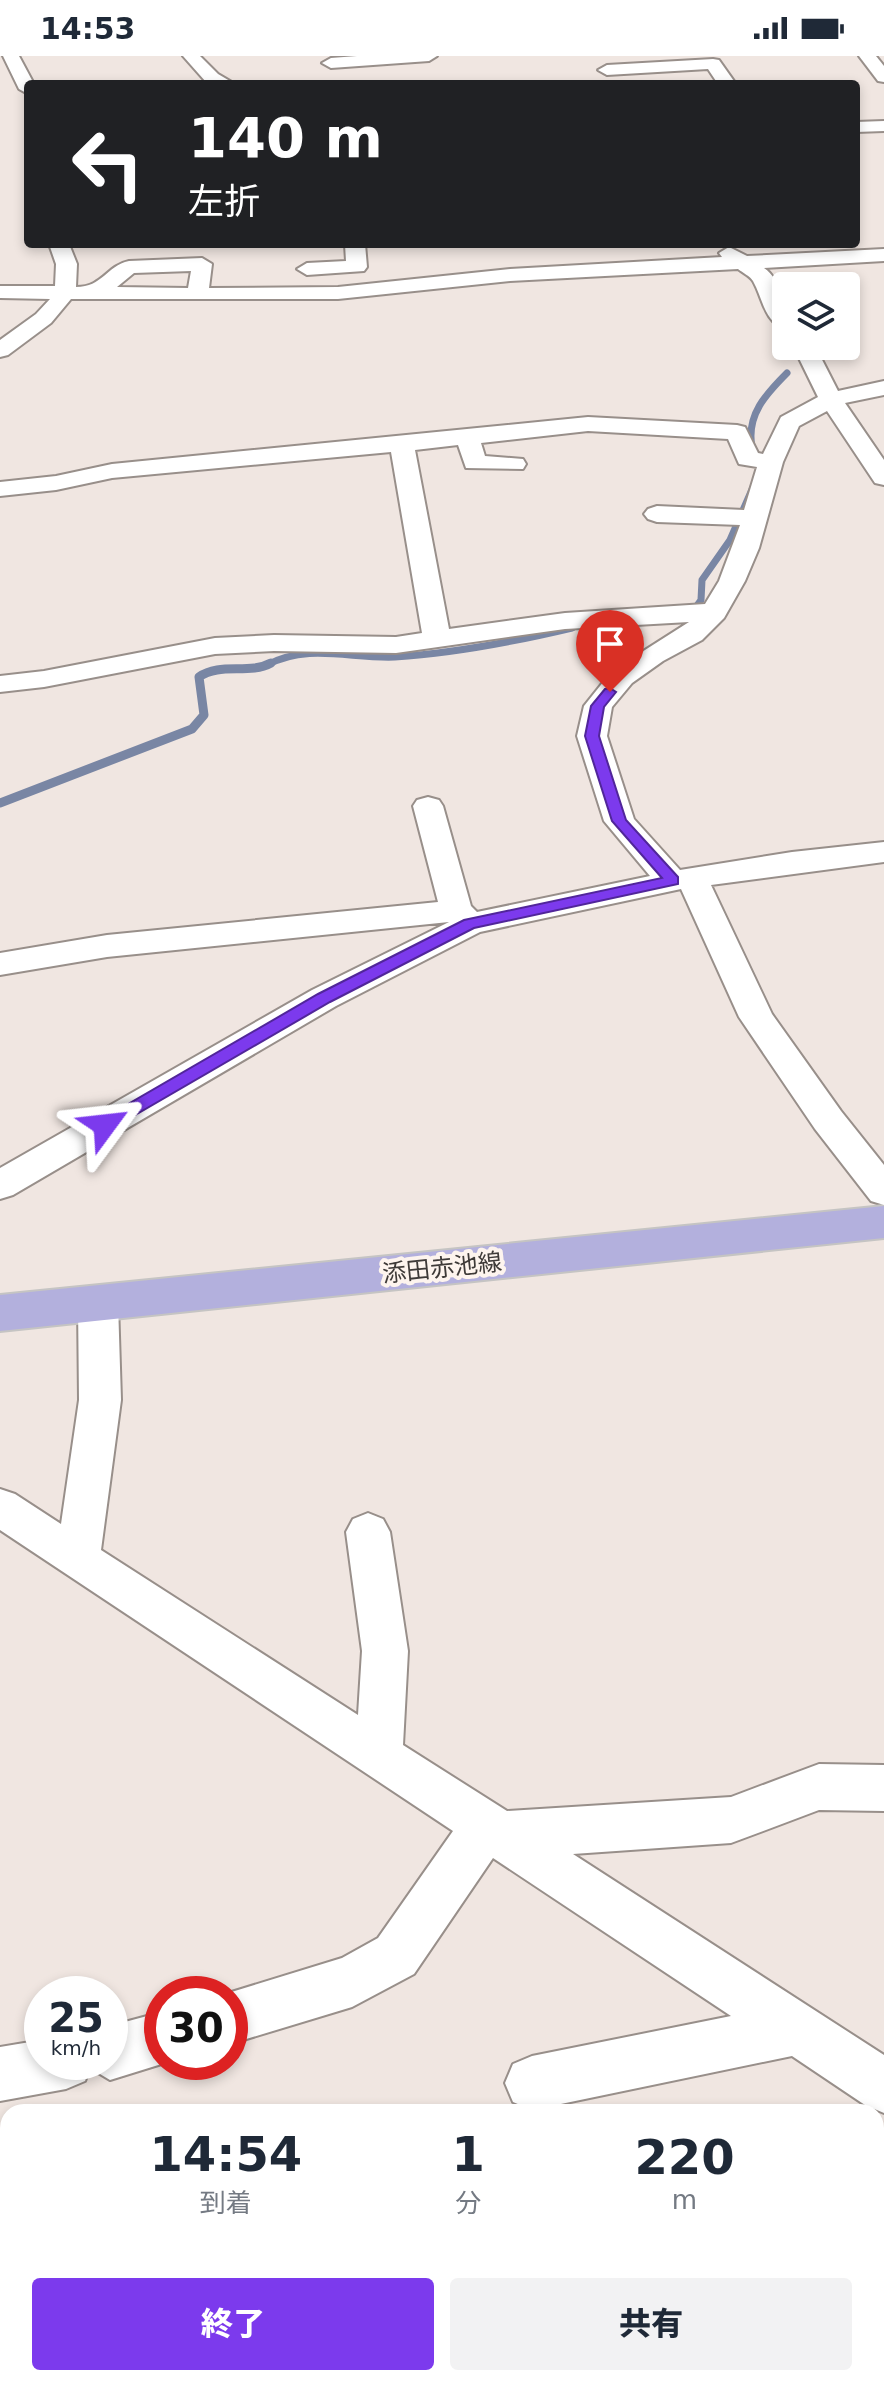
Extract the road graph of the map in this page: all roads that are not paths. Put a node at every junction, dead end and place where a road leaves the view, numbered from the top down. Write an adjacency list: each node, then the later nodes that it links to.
1 (11, 56): 12 (street)
2 (191, 56): 9 (street)
3 (429, 56): 5 (street)
4 (867, 56): 8 (street)
5 (372, 60): 6 (street); 10 (street)
6 (331, 63)
7 (607, 70): 11 (street)
8 (884, 77)
9 (219, 80)
10 (370, 80)
11 (724, 80)
12 (24, 81)
13 (884, 126): 14 (street)
14 (860, 127)
15 (61, 248): 24 (street)
16 (355, 248): 20 (street)
17 (721, 248): 19 (street)
18 (884, 255): 19 (street)
19 (744, 261): 26 (street); 27 (street)
20 (282, 271)
21 (201, 273): 22 (street); 25 (street); 26 (street)
22 (226, 273)
23 (0, 292): 24 (street)
24 (64, 293): 25 (street); 28 (street)
25 (96, 294): 26 (street)
26 (198, 295)
27 (772, 303)
28 (0, 350)
29 (811, 360): 31 (street)
30 (884, 388): 31 (street)
31 (831, 399): 34 (street); 36 (street)
32 (468, 437): 33 (street); 34 (street); 35 (street)
33 (402, 444): 37 (street); 41 (street)
34 (771, 462): 39 (street)
35 (514, 464)
36 (884, 478)
37 (0, 489)
38 (657, 514): 39 (street)
39 (754, 518): 40 (street)
40 (714, 612): 41 (street); 45 (street)
41 (437, 639): 42 (street)
42 (0, 684)
43 (428, 806): 46 (street)
44 (884, 852): 45 (street)
45 (682, 879): 46 (street); 49 (street)
46 (463, 917): 47 (street); 48 (street)
47 (0, 964)
48 (0, 1185)
49 (884, 1191)
50 (884, 1222): 51 (main road, 添田赤池線)
51 (98, 1303): 52 (main road, 添田赤池線); 55 (street)
52 (0, 1313)
53 (0, 1507): 55 (street)
54 (368, 1532): 56 (street)
55 (78, 1558): 56 (street)
56 (379, 1753): 58 (street)
57 (884, 1788): 58 (street)
58 (496, 1829): 59 (street); 60 (street)
59 (248, 2013)
60 (798, 2029): 63 (street); 64 (street)
61 (24, 2070): 62 (street)
62 (0, 2074)
63 (532, 2083)
64 (884, 2086)

